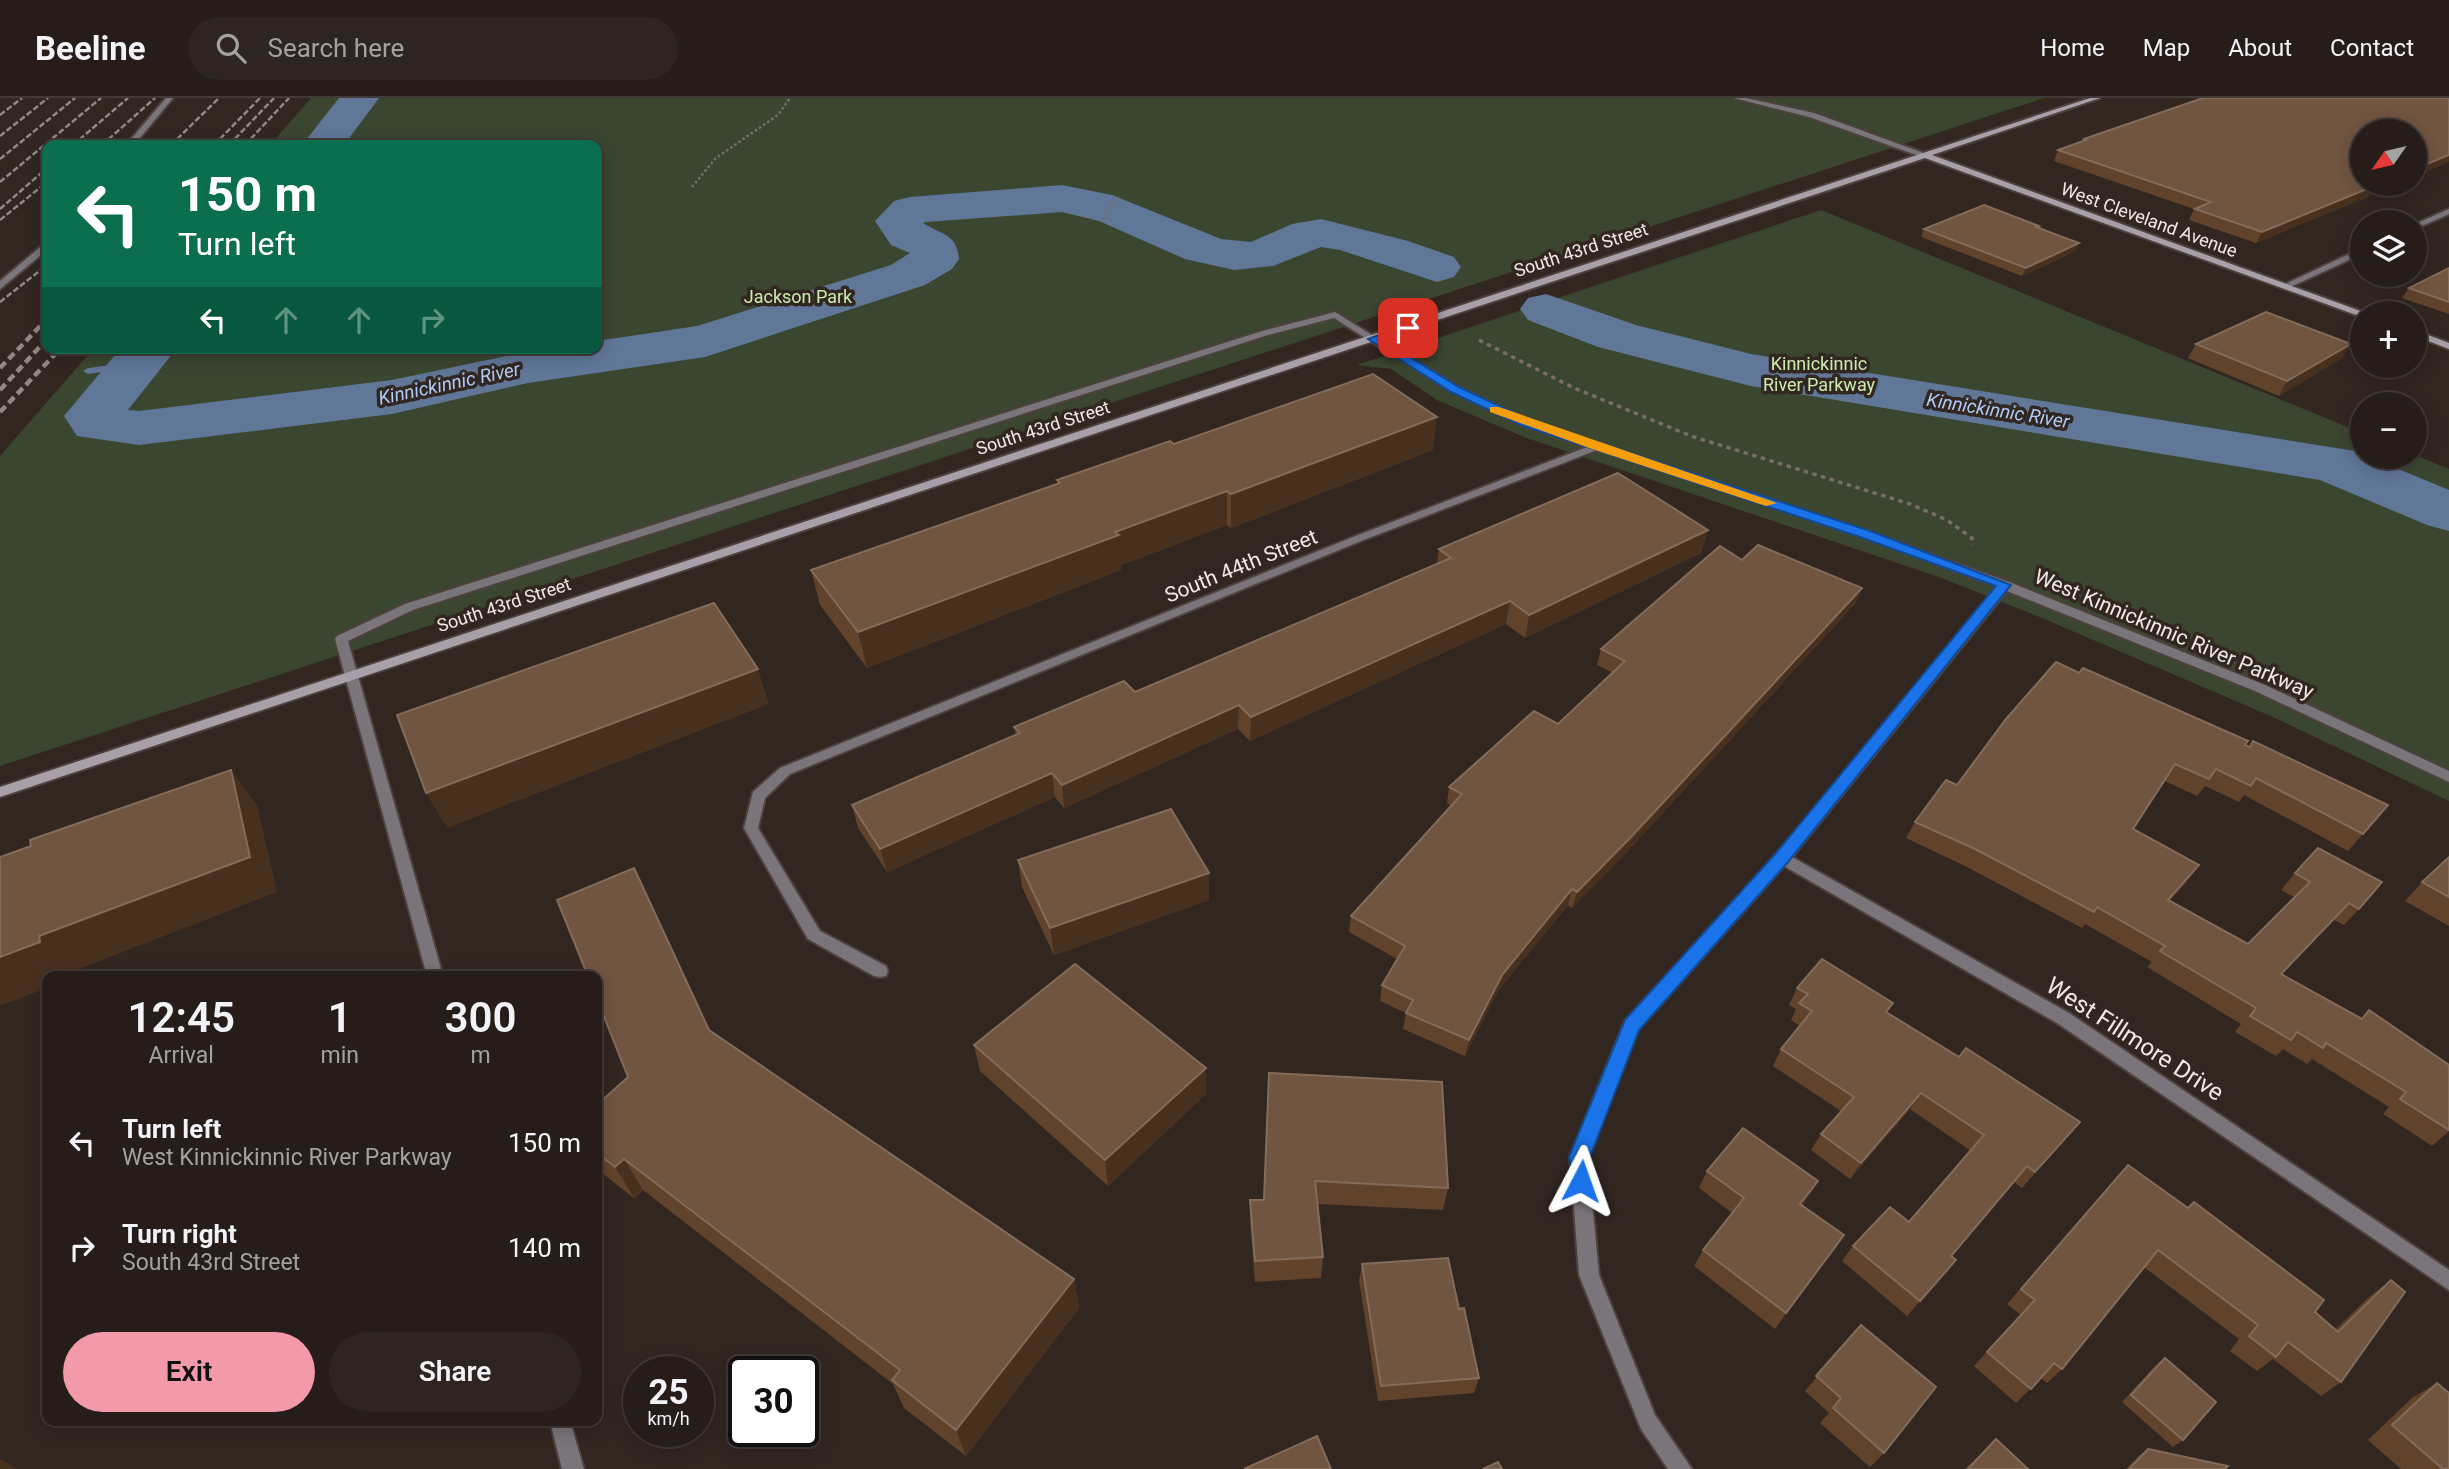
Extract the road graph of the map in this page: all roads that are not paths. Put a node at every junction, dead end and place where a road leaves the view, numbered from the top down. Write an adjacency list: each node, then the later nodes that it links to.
1 (170, 98): 4 (street)
2 (1737, 98): 5 (street)
3 (2097, 98): 5 (main road, South 43rd Street)
4 (134, 140)
5 (1925, 155): 11 (main road, West Cleveland Avenue); 14 (main road, South 43rd Street)
6 (2449, 211): 7 (street)
7 (2427, 221)
8 (42, 250): 10 (street)
9 (2350, 257): 11 (street)
10 (0, 286)
11 (2286, 286): 12 (main road, West Cleveland Avenue)
12 (2350, 310)
13 (2427, 338): 15 (main road)
14 (1373, 339): 16 (street, West Kinnickinnic River Parkway); 18 (main road, South 43rd Street); 18 (street, West Kinnickinnic River Parkway)
15 (2449, 346)
16 (1596, 447): 17 (street, West Kinnickinnic River Parkway); 23 (street, South 44th Street)
17 (2005, 585): 19 (street, West Kinnickinnic River Parkway); 21 (street)
18 (350, 676): 20 (main road, South 43rd Street); 22 (street)
19 (2449, 777)
20 (0, 792)
21 (1782, 858): 24 (street, West Fillmore Drive); 27 (street)
22 (434, 971)
23 (880, 971)
24 (2449, 1281)
25 (561, 1426): 26 (street)
26 (573, 1469)
27 (1681, 1469)

